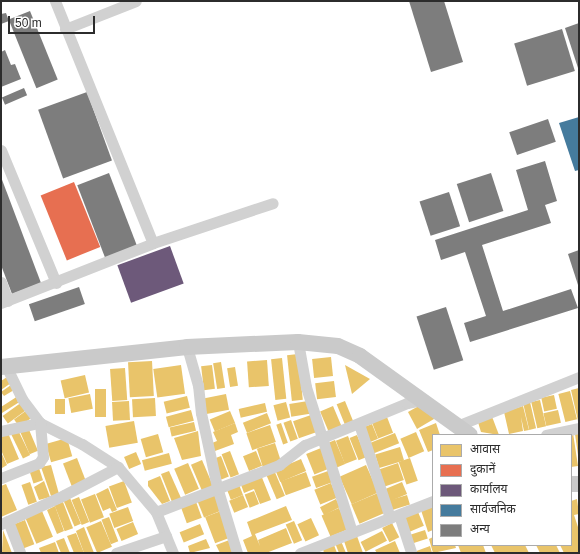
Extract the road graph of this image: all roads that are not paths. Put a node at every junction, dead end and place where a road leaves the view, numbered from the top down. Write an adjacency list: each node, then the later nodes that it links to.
1 (55, 1): 3 (street)
2 (136, 1): 3 (street)
3 (65, 29): 6 (street)
4 (1, 150): 8 (street)
5 (273, 203): 6 (street)
6 (153, 243): 8 (street)
7 (1, 282): 9 (street)
8 (56, 283): 9 (street)
9 (4, 302)
10 (298, 342): 11 (street); 14 (street); 21 (street)
11 (187, 347): 12 (street); 24 (street)
12 (4, 367): 15 (street)
13 (579, 377): 18 (street)
14 (423, 400): 16 (street); 18 (street)
15 (40, 423): 19 (street); 22 (street); 23 (street)
16 (359, 424): 21 (street); 27 (street)
17 (579, 428): 20 (street)
18 (464, 430)
19 (1, 431)
20 (551, 434)
21 (323, 437): 24 (street); 29 (street)
22 (118, 467): 26 (street); 28 (street)
23 (1, 478)
24 (218, 487): 26 (street); 34 (street)
25 (432, 501): 27 (street)
26 (156, 512): 30 (street)
27 (395, 516): 29 (street); 36 (street)
28 (4, 522): 31 (street)
29 (352, 532): 35 (street)
30 (166, 536): 32 (street); 33 (street)
31 (20, 553)
32 (116, 553)
33 (173, 553)
34 (237, 553)
35 (300, 553)
36 (411, 553)

